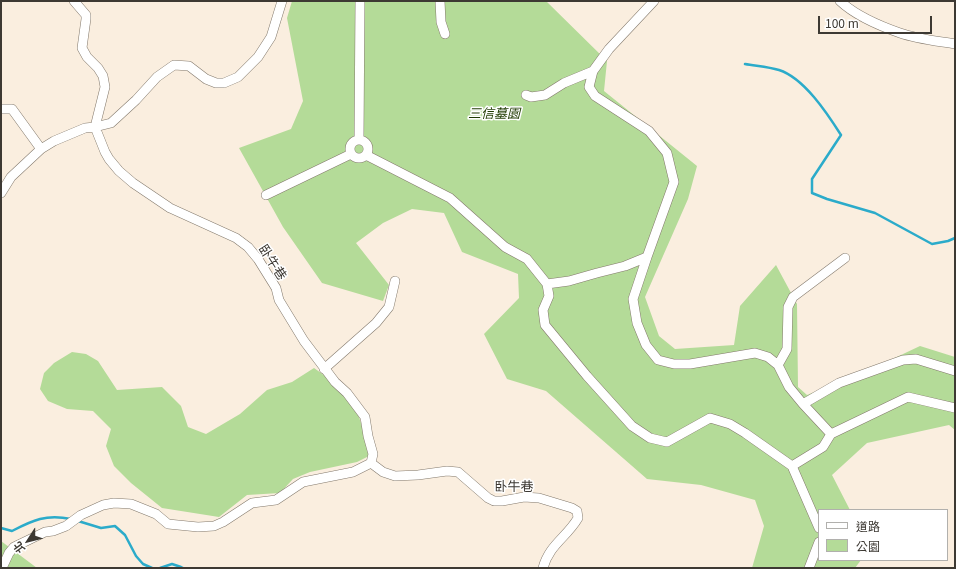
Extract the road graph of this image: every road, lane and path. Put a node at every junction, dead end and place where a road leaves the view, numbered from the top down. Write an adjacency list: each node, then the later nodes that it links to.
1 (74, 1): 12 (street)
2 (282, 1): 12 (street)
3 (360, 1): 13 (street)
4 (440, 1): 7 (street)
5 (654, 1): 9 (street)
6 (840, 1): 8 (street)
7 (445, 34)
8 (955, 44)
9 (593, 71): 10 (street); 19 (street)
10 (526, 94)
11 (1, 109): 14 (street)
12 (95, 127): 14 (street); 24 (street, 卧牛巷)
13 (359, 140): 15 (street); 16 (street)
14 (42, 149): 17 (street)
15 (351, 154): 16 (street); 18 (street)
16 (366, 155): 22 (street)
17 (1, 193)
18 (266, 194)
19 (647, 258): 22 (street); 23 (street)
20 (845, 258): 23 (street)
21 (395, 280): 24 (street)
22 (547, 284): 30 (street)
23 (778, 365): 26 (street)
24 (324, 369): 29 (street, 卧牛巷)
25 (955, 371): 26 (street)
26 (803, 404): 28 (street)
27 (955, 408): 28 (street)
28 (831, 434): 30 (street)
29 (371, 463): 33 (street); 34 (street, 卧牛巷)
30 (792, 466): 31 (street)
31 (818, 526)
32 (818, 545): 35 (street)
33 (2, 568)
34 (543, 568)
35 (809, 568)

